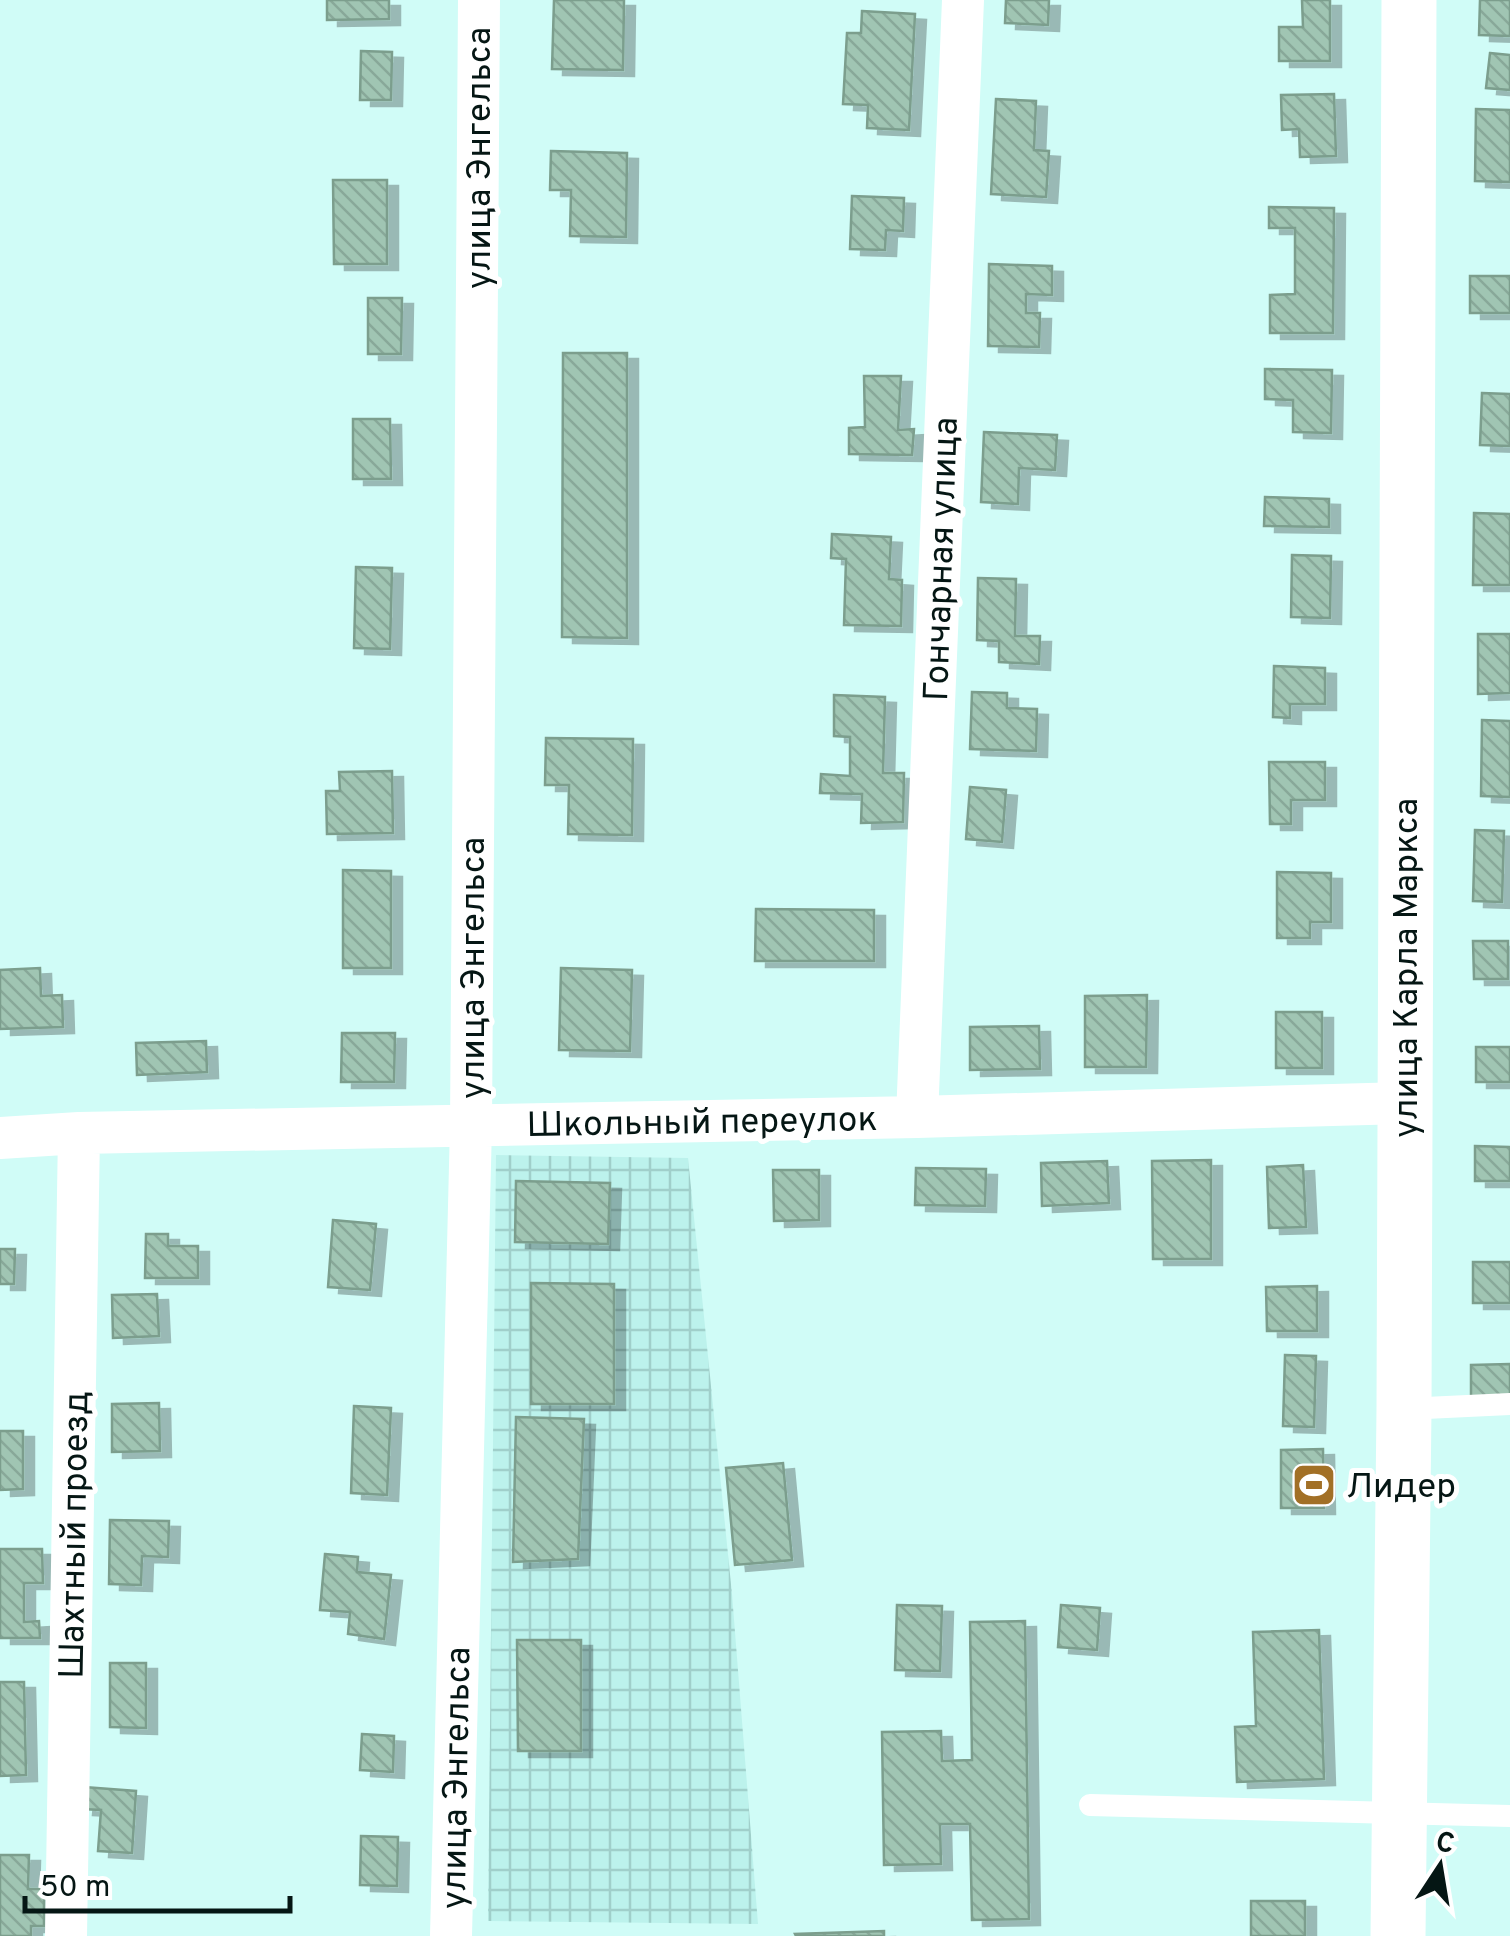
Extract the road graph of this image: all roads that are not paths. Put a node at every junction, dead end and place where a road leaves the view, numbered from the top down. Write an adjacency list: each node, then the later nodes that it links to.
1 (478, 0): 6 (street, улица Энгельса)
2 (963, 0): 5 (street, Гончарная улица)
3 (1409, 0): 4 (street, улица Карла Маркса)
4 (1404, 1103): 5 (street, Школьный переулок); 10 (street, улица Карла Маркса)
5 (917, 1117): 6 (street, Школьный переулок)
6 (471, 1126): 7 (street, Школьный переулок); 15 (street, улица Энгельса)
7 (79, 1134): 8 (street, Школьный переулок); 14 (street, Шахтный проезд)
8 (0, 1138)
9 (1510, 1404): 10 (lane)
10 (1404, 1409): 12 (street, улица Карла Маркса)
11 (1090, 1805): 12 (lane)
12 (1399, 1816): 13 (lane); 16 (street, улица Карла Маркса)
13 (1510, 1816)
14 (66, 1936)
15 (451, 1936)
16 (1398, 1936)

